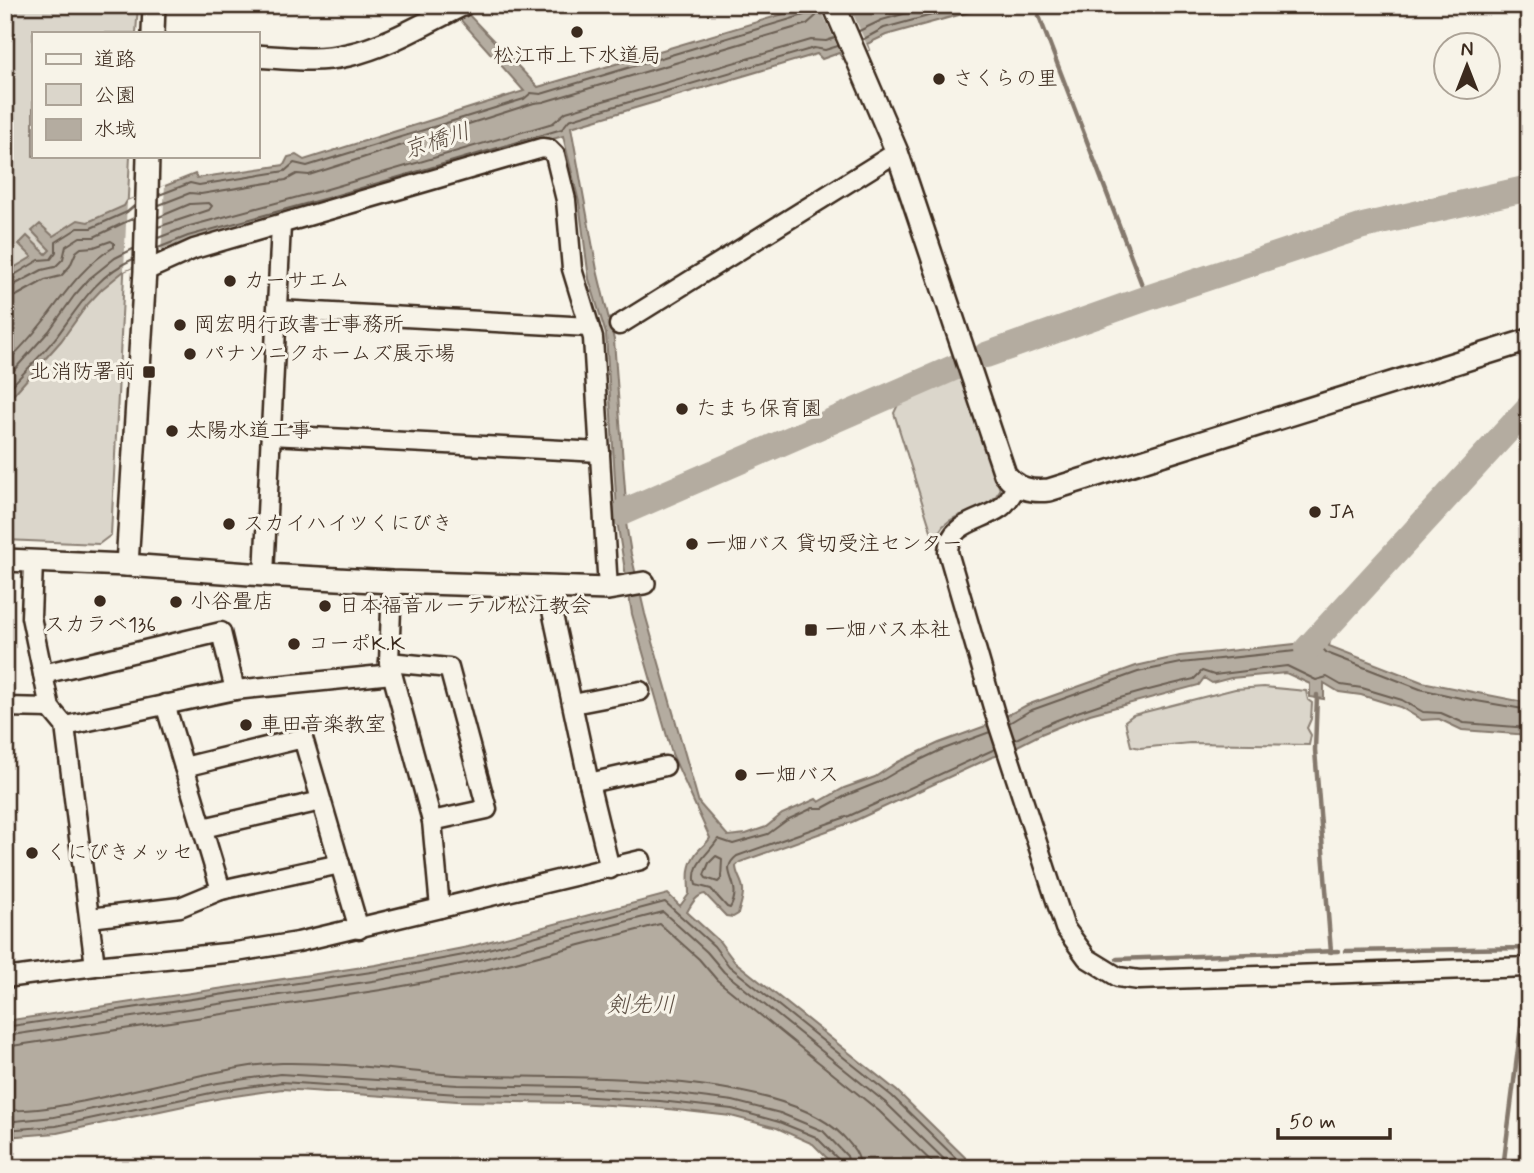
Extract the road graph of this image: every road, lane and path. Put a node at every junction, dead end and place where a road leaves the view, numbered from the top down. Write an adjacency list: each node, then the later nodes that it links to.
1 (154, 5): 4 (street)
2 (461, 5): 5 (street)
3 (834, 5): 6 (street)
4 (153, 32)
5 (259, 56)
6 (897, 152): 11 (street); 16 (street)
7 (148, 158): 9 (street)
8 (281, 225): 9 (street); 10 (street); 12 (street)
9 (145, 271): 19 (street)
10 (278, 310): 12 (street); 14 (street)
11 (619, 325)
12 (589, 327): 15 (street)
13 (1529, 341): 16 (street)
14 (271, 435): 15 (street); 20 (street)
15 (600, 452): 24 (street)
16 (1017, 486): 48 (street)
17 (5, 560): 18 (street)
18 (33, 562): 19 (street); 26 (street)
19 (127, 565): 20 (street)
20 (264, 575): 21 (street)
21 (392, 582): 23 (street); 25 (street)
22 (644, 583): 24 (street)
23 (547, 587): 24 (street); 30 (street)
24 (614, 588)
25 (391, 668): 27 (street); 38 (street); 38 (street)
26 (43, 674): 27 (street); 32 (street)
27 (235, 690): 29 (street)
28 (640, 691): 30 (street)
29 (165, 704): 33 (street); 35 (street)
30 (573, 704): 36 (street)
31 (5, 707): 32 (street)
32 (50, 708): 33 (street)
33 (65, 726): 45 (street)
34 (665, 766): 36 (street)
35 (184, 767): 37 (street); 39 (street)
36 (589, 783): 42 (street)
37 (321, 801): 39 (street); 41 (street)
38 (432, 821): 44 (street)
39 (203, 828): 43 (street)
40 (641, 860): 42 (street)
41 (340, 864): 43 (street); 46 (street)
42 (610, 869): 44 (street)
43 (221, 890): 45 (street)
44 (440, 908): 46 (street)
45 (90, 918): 47 (street)
46 (359, 929): 47 (street)
47 (95, 966): 49 (street)
48 (1529, 967)
49 (5, 978)

